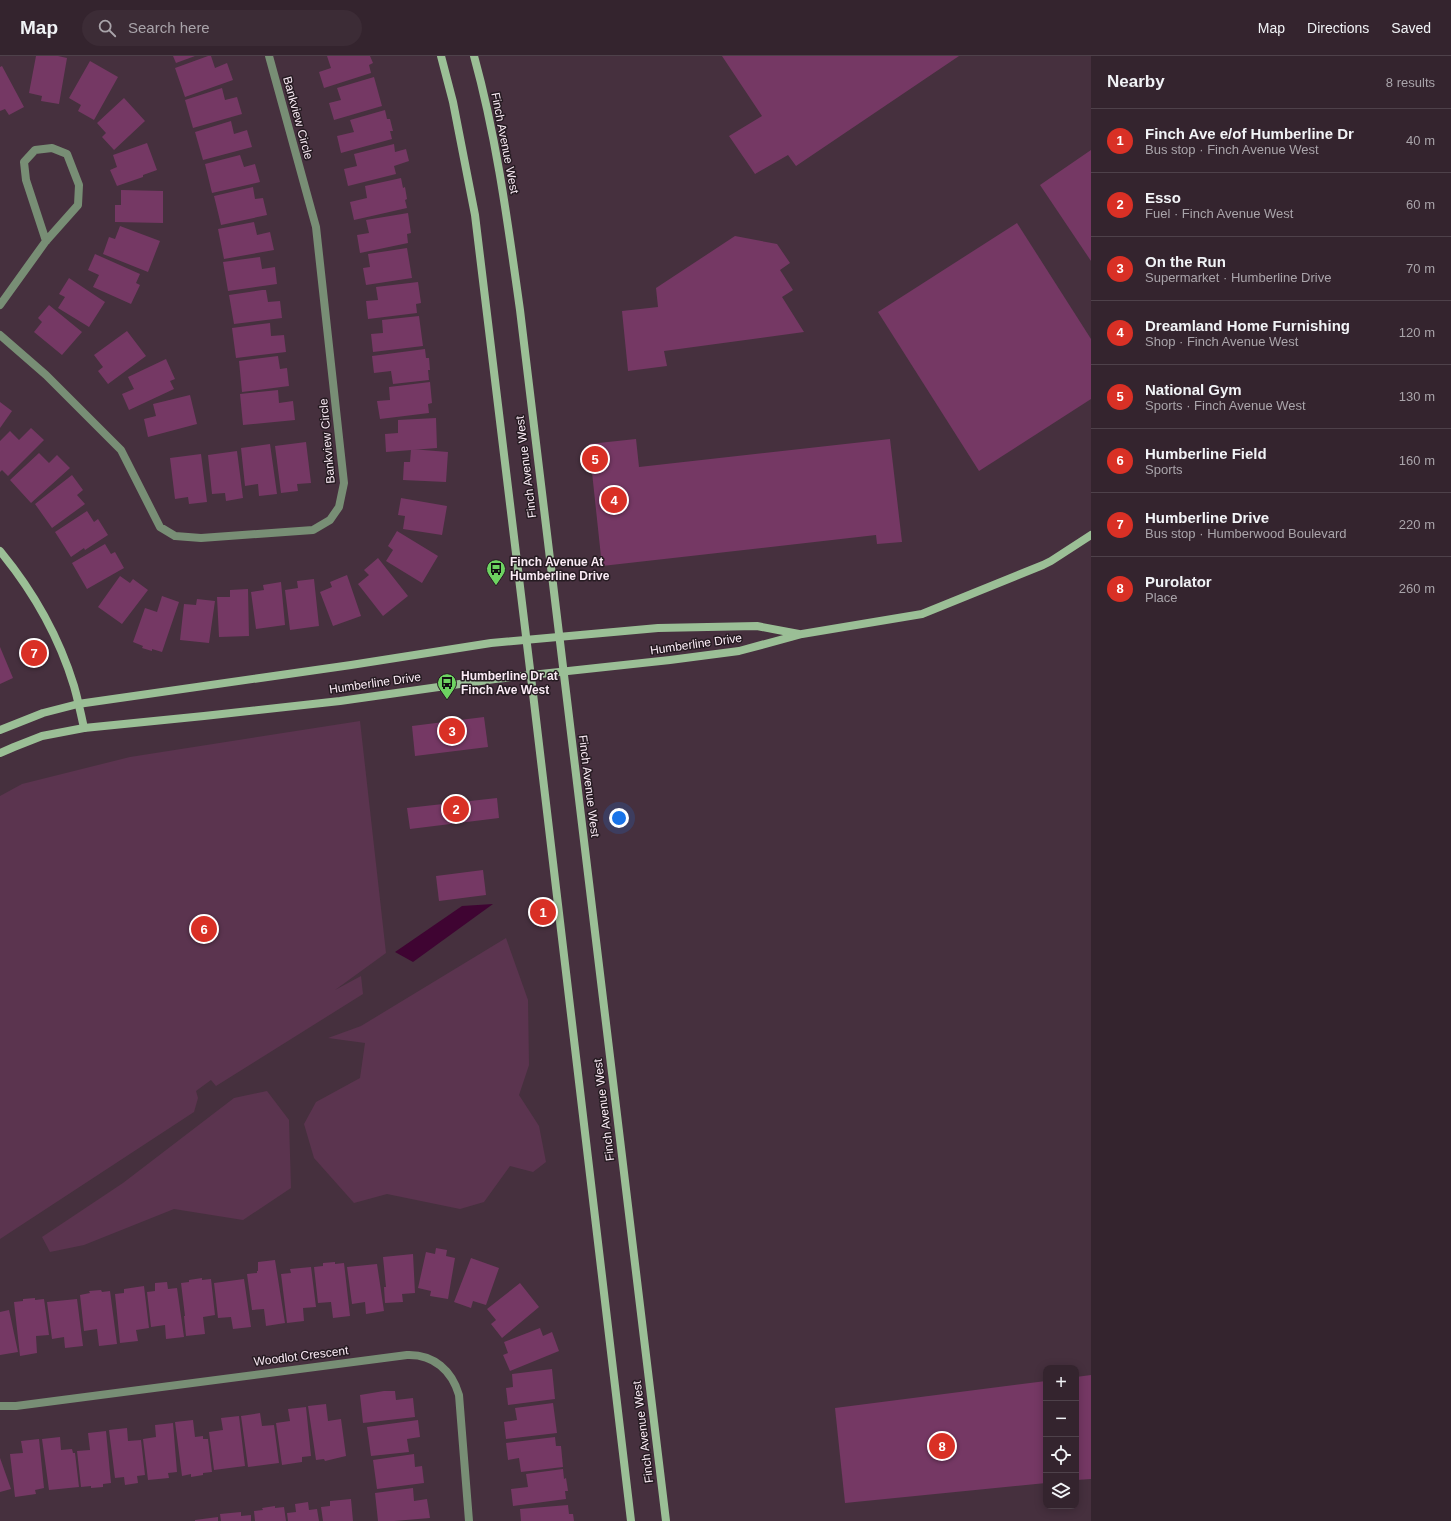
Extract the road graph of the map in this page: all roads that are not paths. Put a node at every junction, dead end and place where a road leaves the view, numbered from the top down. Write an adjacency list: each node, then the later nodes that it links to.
1 (269, 56): 6 (street, Bankview Circle)
2 (441, 56): 11 (main road, Finch Avenue West)
3 (474, 56): 10 (main road, Finch Avenue West)
4 (46, 241): 4 (street); 5 (street)
5 (0, 305)
6 (0, 335)
7 (1091, 535): 9 (main road, Humberline Drive)
8 (0, 551): 14 (main road)
9 (802, 634): 10 (main road, Humberline Drive); 12 (main road, Humberline Drive)
10 (559, 637): 11 (main road, Humberline Drive); 12 (main road, Finch Avenue West)
11 (526, 640): 13 (main road, Finch Avenue West); 14 (main road, Humberline Drive)
12 (563, 672): 13 (main road, Humberline Drive); 21 (main road, Finch Avenue West)
13 (531, 675): 15 (main road, Humberline Drive); 20 (main road, Finch Avenue West)
14 (78, 704): 15 (main road); 16 (main road, Humberline Drive)
15 (84, 728): 17 (main road, Humberline Drive)
16 (0, 730)
17 (0, 753)
18 (0, 1406): 19 (street, Woodlot Crescent)
19 (469, 1521)
20 (631, 1521)
21 (666, 1521)

